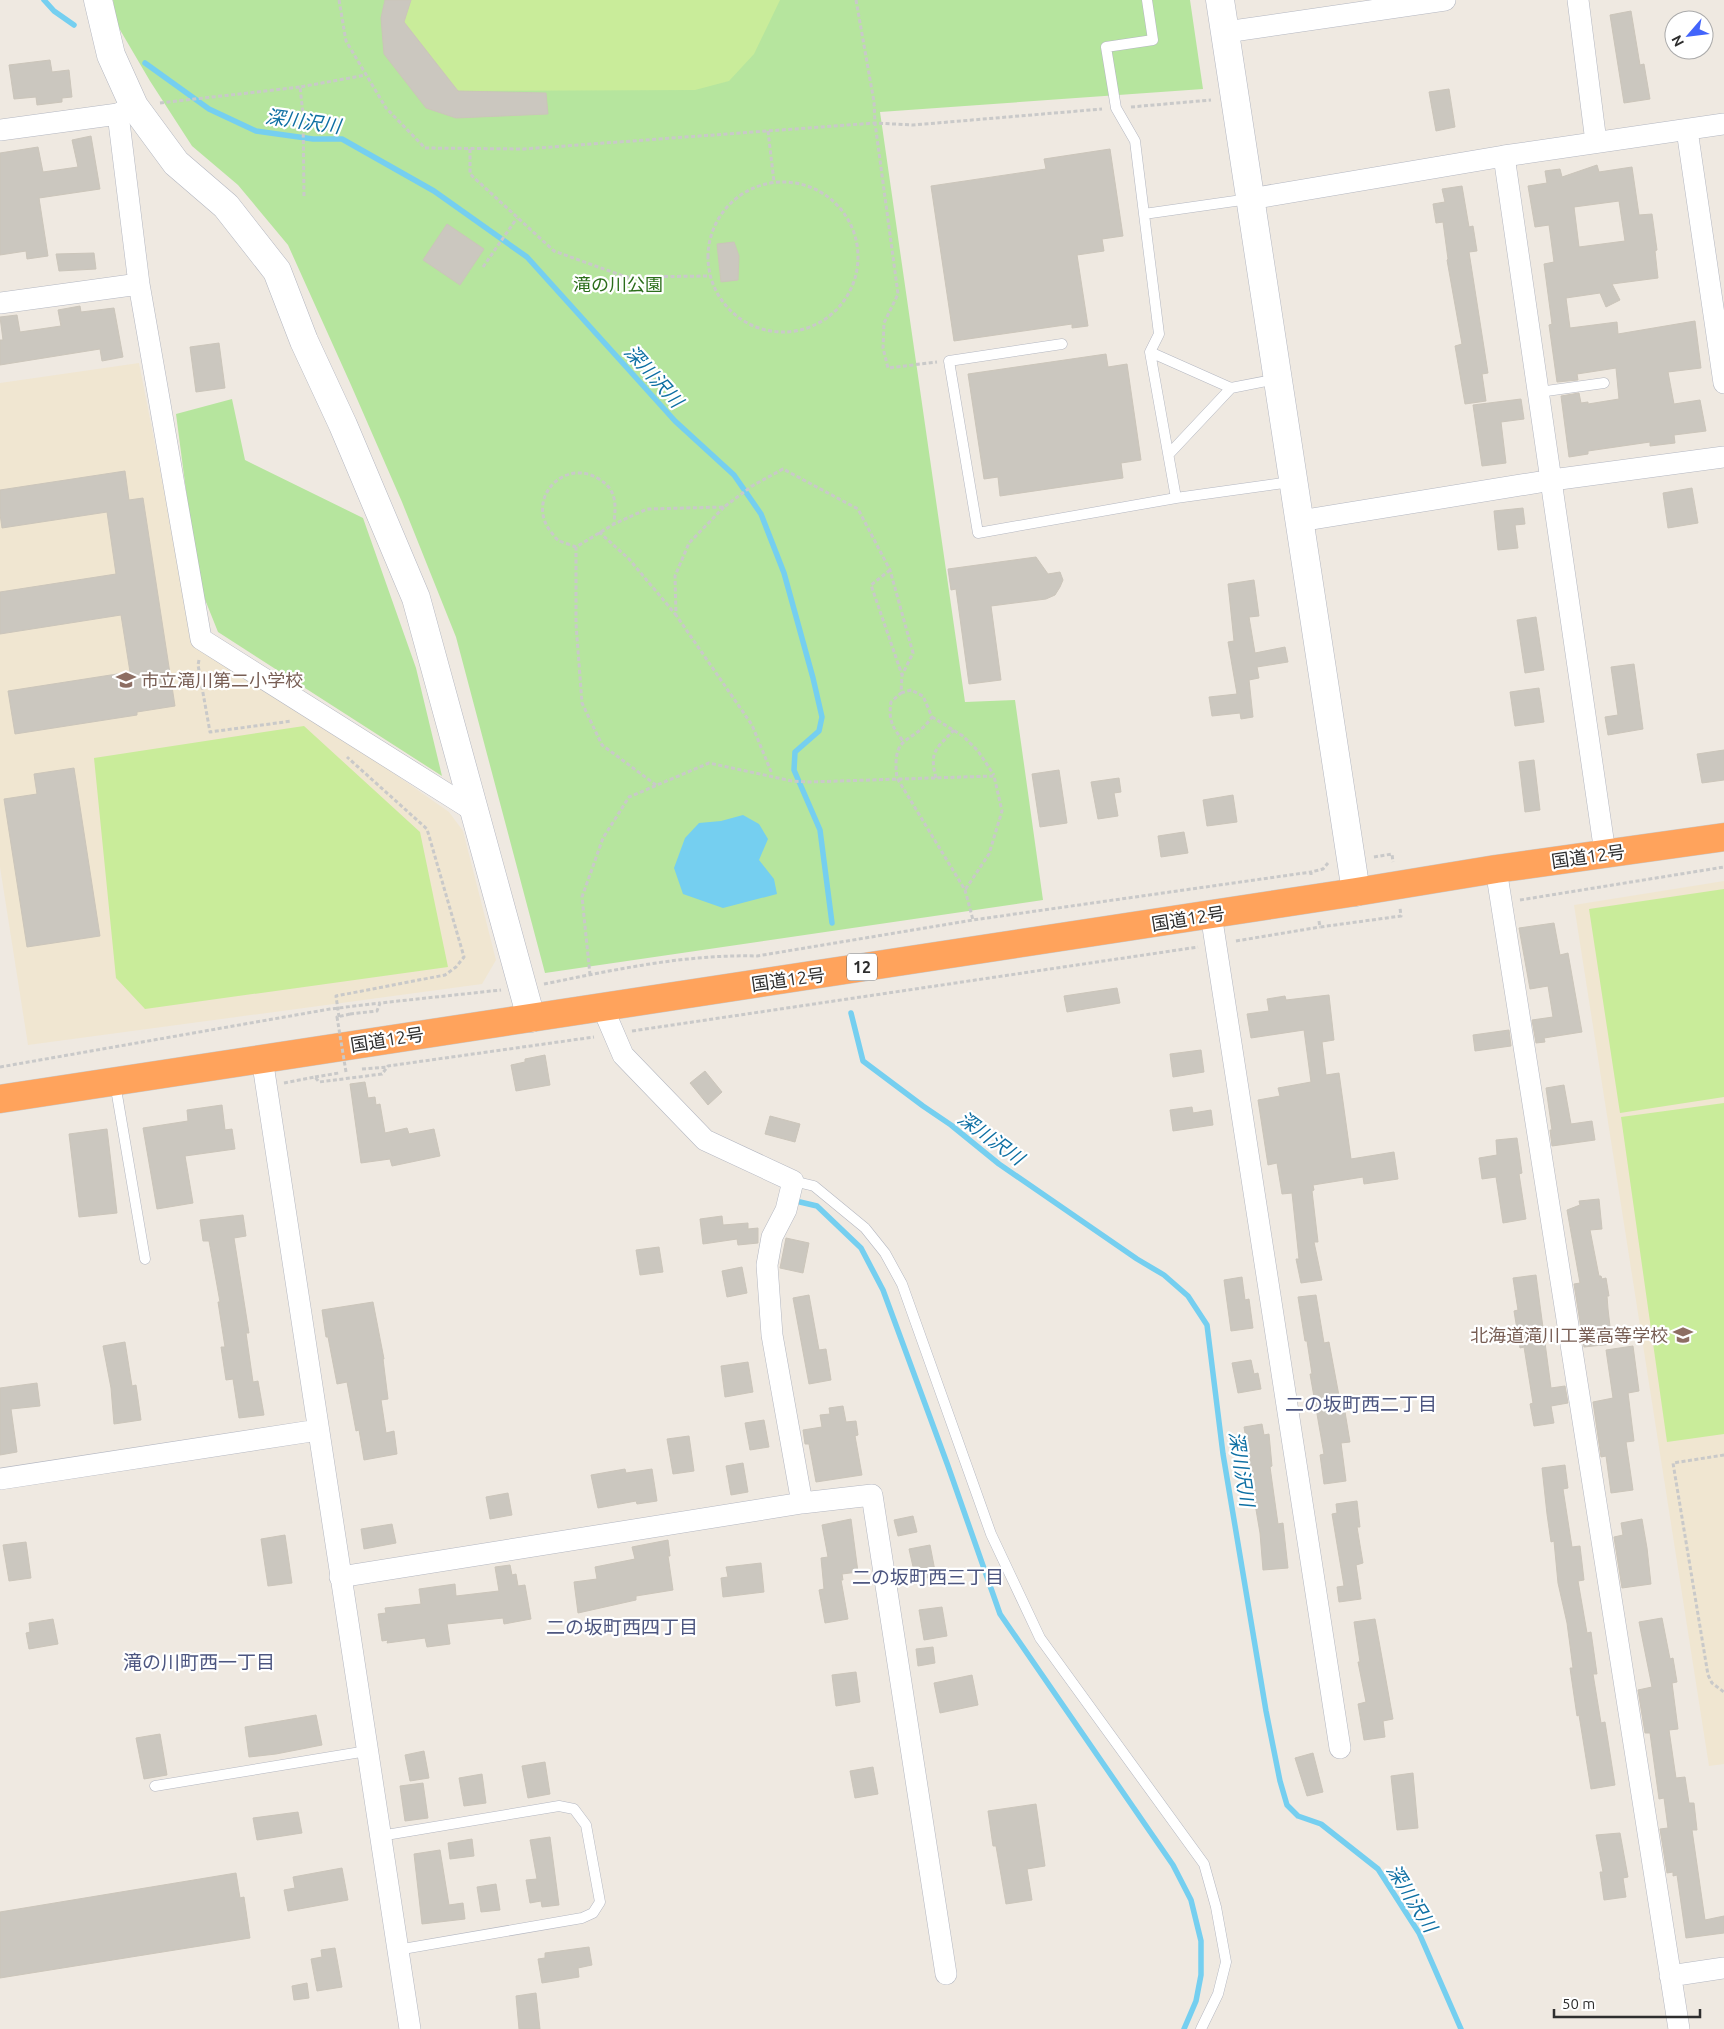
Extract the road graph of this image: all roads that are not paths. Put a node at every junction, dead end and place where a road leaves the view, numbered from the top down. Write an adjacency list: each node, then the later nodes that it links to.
1 (98, 0): 7 (street)
2 (1147, 0): 14 (lane)
3 (1220, 0): 6 (street)
4 (1445, 0): 6 (street)
5 (1578, 0): 11 (street)
6 (1226, 32): 13 (street)
7 (135, 108): 9 (street); 15 (street); 30 (street)
8 (1724, 124): 10 (street)
9 (0, 130)
10 (1687, 130): 11 (street); 21 (street)
11 (1596, 142): 12 (street)
12 (1504, 156): 13 (street); 23 (street)
13 (1250, 199): 14 (lane); 19 (street)
14 (1144, 214): 18 (lane)
15 (139, 284): 16 (street); 30 (street)
16 (0, 303)
17 (1062, 344): 28 (lane)
18 (1150, 352): 22 (lane); 24 (lane)
19 (1278, 378): 22 (lane); 27 (street)
20 (1604, 383): 23 (lane)
21 (1724, 383)
22 (1231, 388): 24 (lane)
23 (1539, 392): 26 (street)
24 (1169, 454): 28 (lane)
25 (1724, 456): 26 (street)
26 (1552, 480): 29 (street); 32 (street)
27 (1294, 481): 28 (lane); 29 (street)
28 (1176, 498)
29 (1300, 520): 34 (street)
30 (474, 811): 37 (street)
31 (1724, 837): 32 (highway, 国道12号 / 12)
32 (1605, 853): 33 (highway, 国道12号 / 12)
33 (1496, 869): 34 (highway, 国道12号 / 12); 54 (street)
34 (1356, 892): 35 (highway, 国道12号 / 12)
35 (1211, 914): 36 (highway, 国道12号 / 12); 47 (street)
36 (602, 1006): 37 (highway, 国道12号 / 12); 41 (street)
37 (531, 1018): 38 (highway, 国道12号 / 12)
38 (262, 1058): 39 (highway, 国道12号 / 12); 43 (street)
39 (115, 1082): 40 (highway, 国道12号 / 12); 42 (lane)
40 (0, 1100)
41 (793, 1181): 45 (street); 56 (lane)
42 (145, 1259)
43 (318, 1430): 44 (street); 46 (street)
44 (0, 1479)
45 (802, 1503): 46 (street); 53 (street)
46 (340, 1577): 48 (street)
47 (1340, 1748)
48 (367, 1752): 49 (lane); 50 (street)
49 (155, 1786)
50 (380, 1836): 51 (street); 51 (lane)
51 (397, 1950): 55 (street)
52 (1724, 1968): 54 (street)
53 (946, 1974)
54 (1670, 1976): 57 (street)
55 (410, 2029)
56 (1201, 2029)
57 (1679, 2029)

